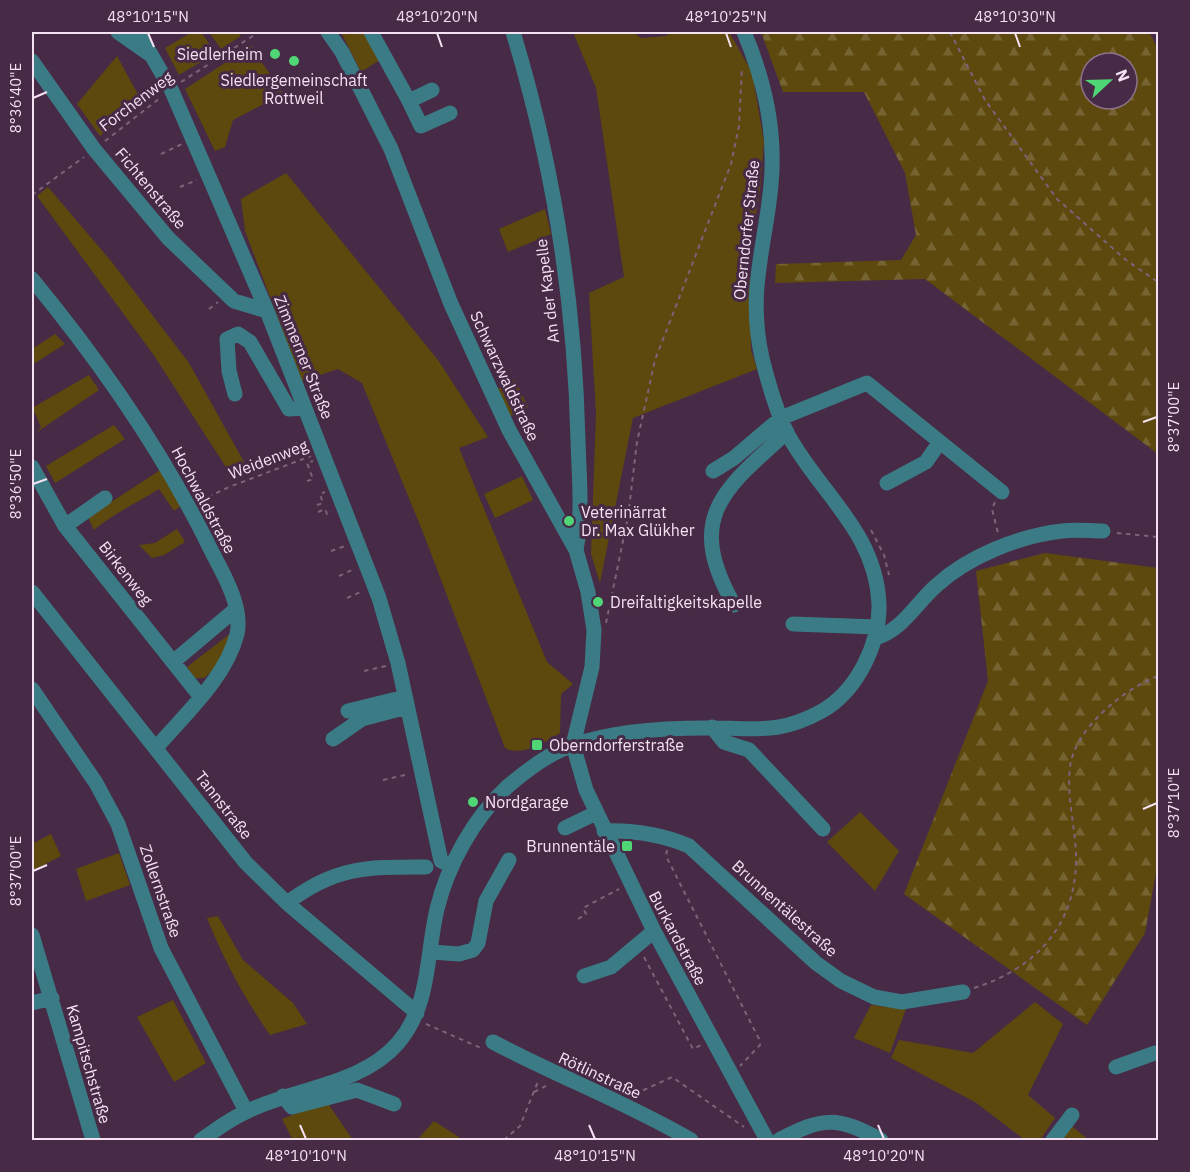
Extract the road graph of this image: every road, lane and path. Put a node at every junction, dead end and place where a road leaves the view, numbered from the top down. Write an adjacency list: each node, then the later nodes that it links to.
1 (118, 32): 9 (street)
2 (138, 32): 9 (street, Zimmerner Straße)
3 (259, 32): 12 (path, Forchenweg)
4 (328, 32): 42 (street, Schwarzwaldstraße)
5 (371, 32): 14 (street)
6 (513, 32): 42 (street, An der Kapelle)
7 (744, 32): 27 (street, Oberndorfer Straße)
8 (950, 32): 23 (path)
9 (152, 55): 12 (street, Zimmerner Straße)
10 (32, 61): 17 (street, Fichtenstraße)
11 (742, 66): 52 (path)
12 (171, 89): 16 (street, Zimmerner Straße); 17 (path, Forchenweg)
13 (432, 90): 14 (street)
14 (409, 101): 15 (street)
15 (450, 113)
16 (193, 139): 18 (path); 19 (street, Zimmerner Straße)
17 (94, 149): 21 (path, Forchenweg); 24 (street, Fichtenstraße)
18 (161, 154)
19 (208, 176): 20 (path); 24 (street, Zimmerner Straße)
20 (180, 187)
21 (32, 195)
22 (32, 279): 36 (street, Hochwaldstraße)
23 (1158, 282)
24 (267, 311): 26 (street, Zimmerner Straße)
25 (235, 394): 26 (street)
26 (304, 408): 29 (street, Zimmerner Straße)
27 (784, 425): 28 (street); 31 (street); 49 (street); 53 (street, Oberndorfer Straße)
28 (939, 443): 33 (street); 34 (street)
29 (323, 454): 32 (path); 36 (path, Weidenweg); 43 (street, Zimmerner Straße)
30 (32, 467): 37 (street, Birkenweg)
31 (713, 471)
32 (307, 481)
33 (887, 483)
34 (1002, 492): 41 (path)
35 (105, 498): 37 (street)
36 (190, 506): 50 (street, Hochwaldstraße)
37 (65, 526): 54 (street, Birkenweg)
38 (869, 528): 45 (path)
39 (1103, 531): 40 (path); 41 (street)
40 (1158, 537)
41 (1003, 548): 53 (street)
42 (576, 550): 52 (street, Schwarzwaldstraße)
43 (365, 564): 44 (path); 46 (street, Zimmerner Straße)
44 (339, 576)
45 (889, 580)
46 (374, 587): 48 (path); 55 (street, Zimmerner Straße)
47 (32, 592): 65 (street, Tannstraße)
48 (347, 598)
49 (734, 605)
50 (236, 609): 54 (street); 59 (street, Hochwaldstraße)
51 (793, 624): 53 (street)
52 (594, 630): 64 (street, Schwarzwaldstraße)
53 (876, 633): 62 (street, Oberndorfer Straße)
54 (173, 662): 59 (street, Birkenweg)
55 (398, 663): 56 (path); 60 (street, Zimmerner Straße)
56 (364, 671)
57 (1158, 676): 83 (path)
58 (32, 689): 97 (street, Zollernstraße)
59 (200, 696): 65 (street, Hochwaldstraße)
60 (406, 702): 61 (street); 63 (street); 66 (street, Zimmerner Straße)
61 (348, 711)
62 (712, 727): 64 (street, Oberndorfer Straße); 70 (street)
63 (333, 739)
64 (573, 745): 68 (street, Burkardstraße); 74 (street, Oberndorfer Straße)
65 (156, 748): 77 (street, Tannstraße)
66 (420, 772): 67 (path); 74 (street, Zimmerner Straße)
67 (383, 780)
68 (596, 813): 69 (street); 71 (street, Burkardstraße)
69 (565, 828)
70 (823, 829)
71 (604, 831): 72 (street, Brunnentälestraße); 76 (street, Burkardstraße)
72 (670, 838): 83 (street, Brunnentälestraße); 92 (path)
73 (508, 860): 81 (street)
74 (452, 866): 81 (street, Oberndorfer Straße)
75 (426, 867): 77 (street)
76 (630, 883): 78 (path); 80 (street, Burkardstraße)
77 (287, 903): 86 (street, Tannstraße)
78 (578, 919)
79 (32, 935): 84 (street, Kampitschstraße)
80 (657, 937): 82 (street); 88 (street, Burkardstraße); 88 (path)
81 (432, 952): 86 (street, Oberndorfer Straße)
82 (584, 976)
83 (963, 992)
84 (52, 998): 85 (street, Kampitschstraße); 100 (street, Kampitschstraße)
85 (32, 1003)
86 (417, 1013): 94 (street, Oberndorfer Straße)
87 (420, 1030): 89 (path)
88 (712, 1038): 92 (street, Burkardstraße)
89 (487, 1045): 96 (street, Rötlinstraße)
90 (1157, 1052): 91 (street)
91 (1116, 1067)
92 (732, 1075): 99 (street, Burkardstraße)
93 (539, 1079): 102 (path)
94 (283, 1096): 95 (street); 97 (street, Oberndorfer Straße)
95 (394, 1104)
96 (626, 1106): 99 (path); 103 (street, Rötlinstraße)
97 (246, 1111): 101 (street, Oberndorfer Straße)
98 (1072, 1115): 106 (street)
99 (765, 1136)
100 (93, 1140)
101 (201, 1140)
102 (504, 1140)
103 (691, 1140)
104 (779, 1140): 105 (street)
105 (881, 1140)
106 (1053, 1140)

